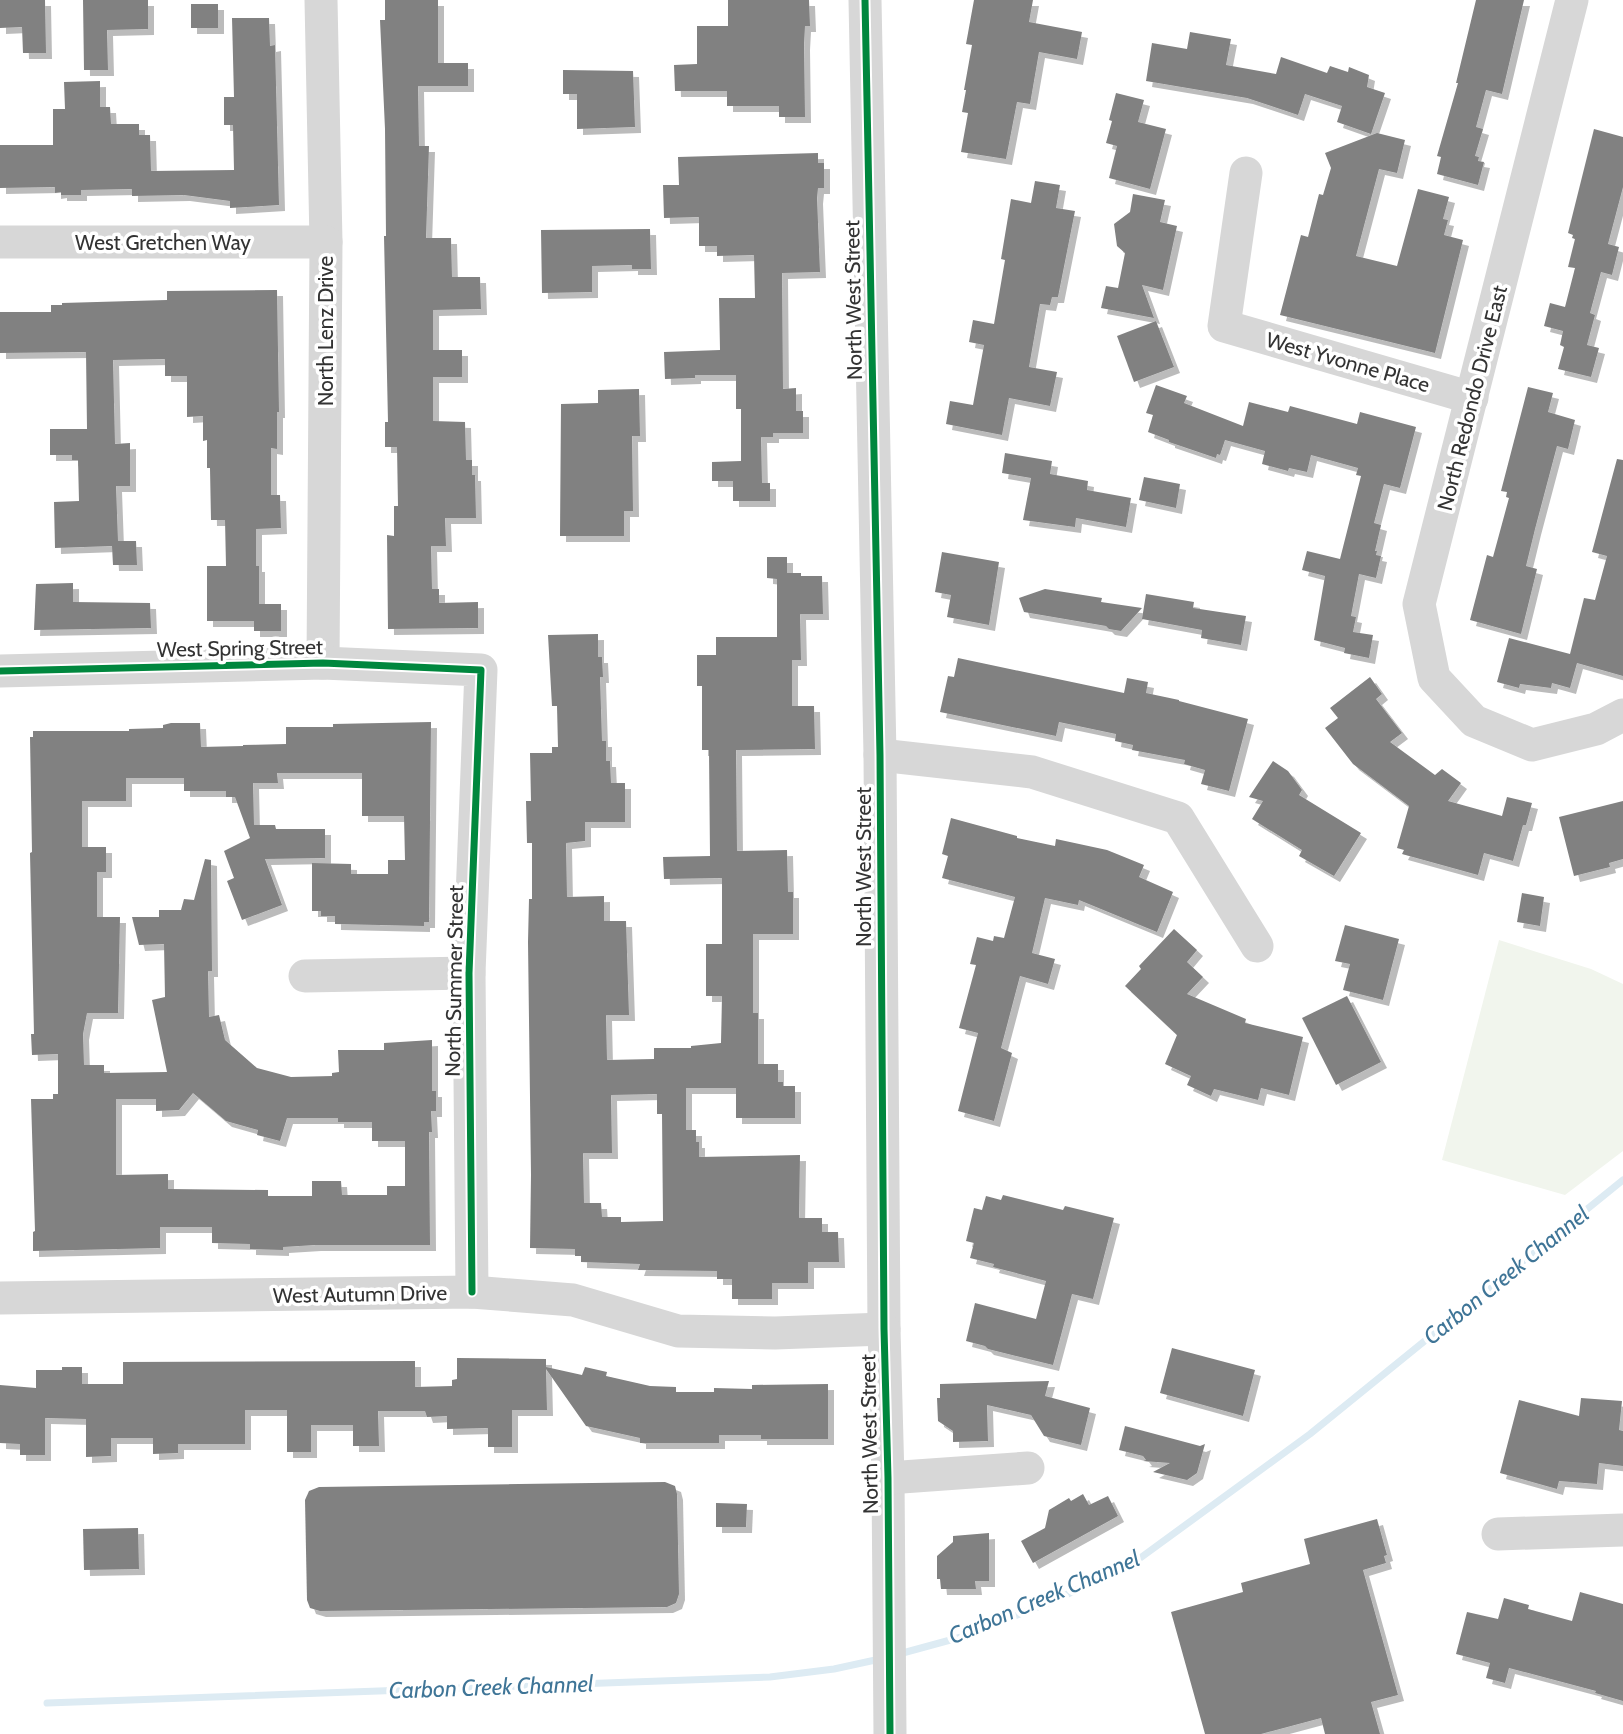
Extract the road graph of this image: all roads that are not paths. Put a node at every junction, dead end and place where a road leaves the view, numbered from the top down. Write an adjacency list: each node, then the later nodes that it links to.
1 (321, 0): 6 (street, North Lenz Drive)
2 (865, 0): 12 (street, North West Street)
3 (1572, 0): 7 (street, North Redondo Drive East)
4 (1247, 173): 7 (street, West Yvonne Place)
5 (0, 242): 6 (street, West Gretchen Way)
6 (326, 242): 8 (street, North Lenz Drive)
7 (1472, 398): 11 (street, North Redondo Drive East)
8 (323, 663): 9 (street, West Spring Street); 10 (street, West Spring Street)
9 (481, 670): 14 (street, North Summer Street)
10 (0, 671)
11 (1623, 715)
12 (880, 755): 13 (street); 18 (street, North West Street)
13 (1257, 946)
14 (469, 973): 15 (street); 16 (street, North Summer Street)
15 (305, 976)
16 (472, 1292): 17 (street, West Autumn Drive); 18 (street, West Autumn Drive)
17 (0, 1298)
18 (884, 1329): 20 (street, North West Street)
19 (1028, 1468): 20 (street)
20 (888, 1478): 23 (street, North West Street)
21 (1623, 1530): 22 (street)
22 (1498, 1534)
23 (890, 1734)

